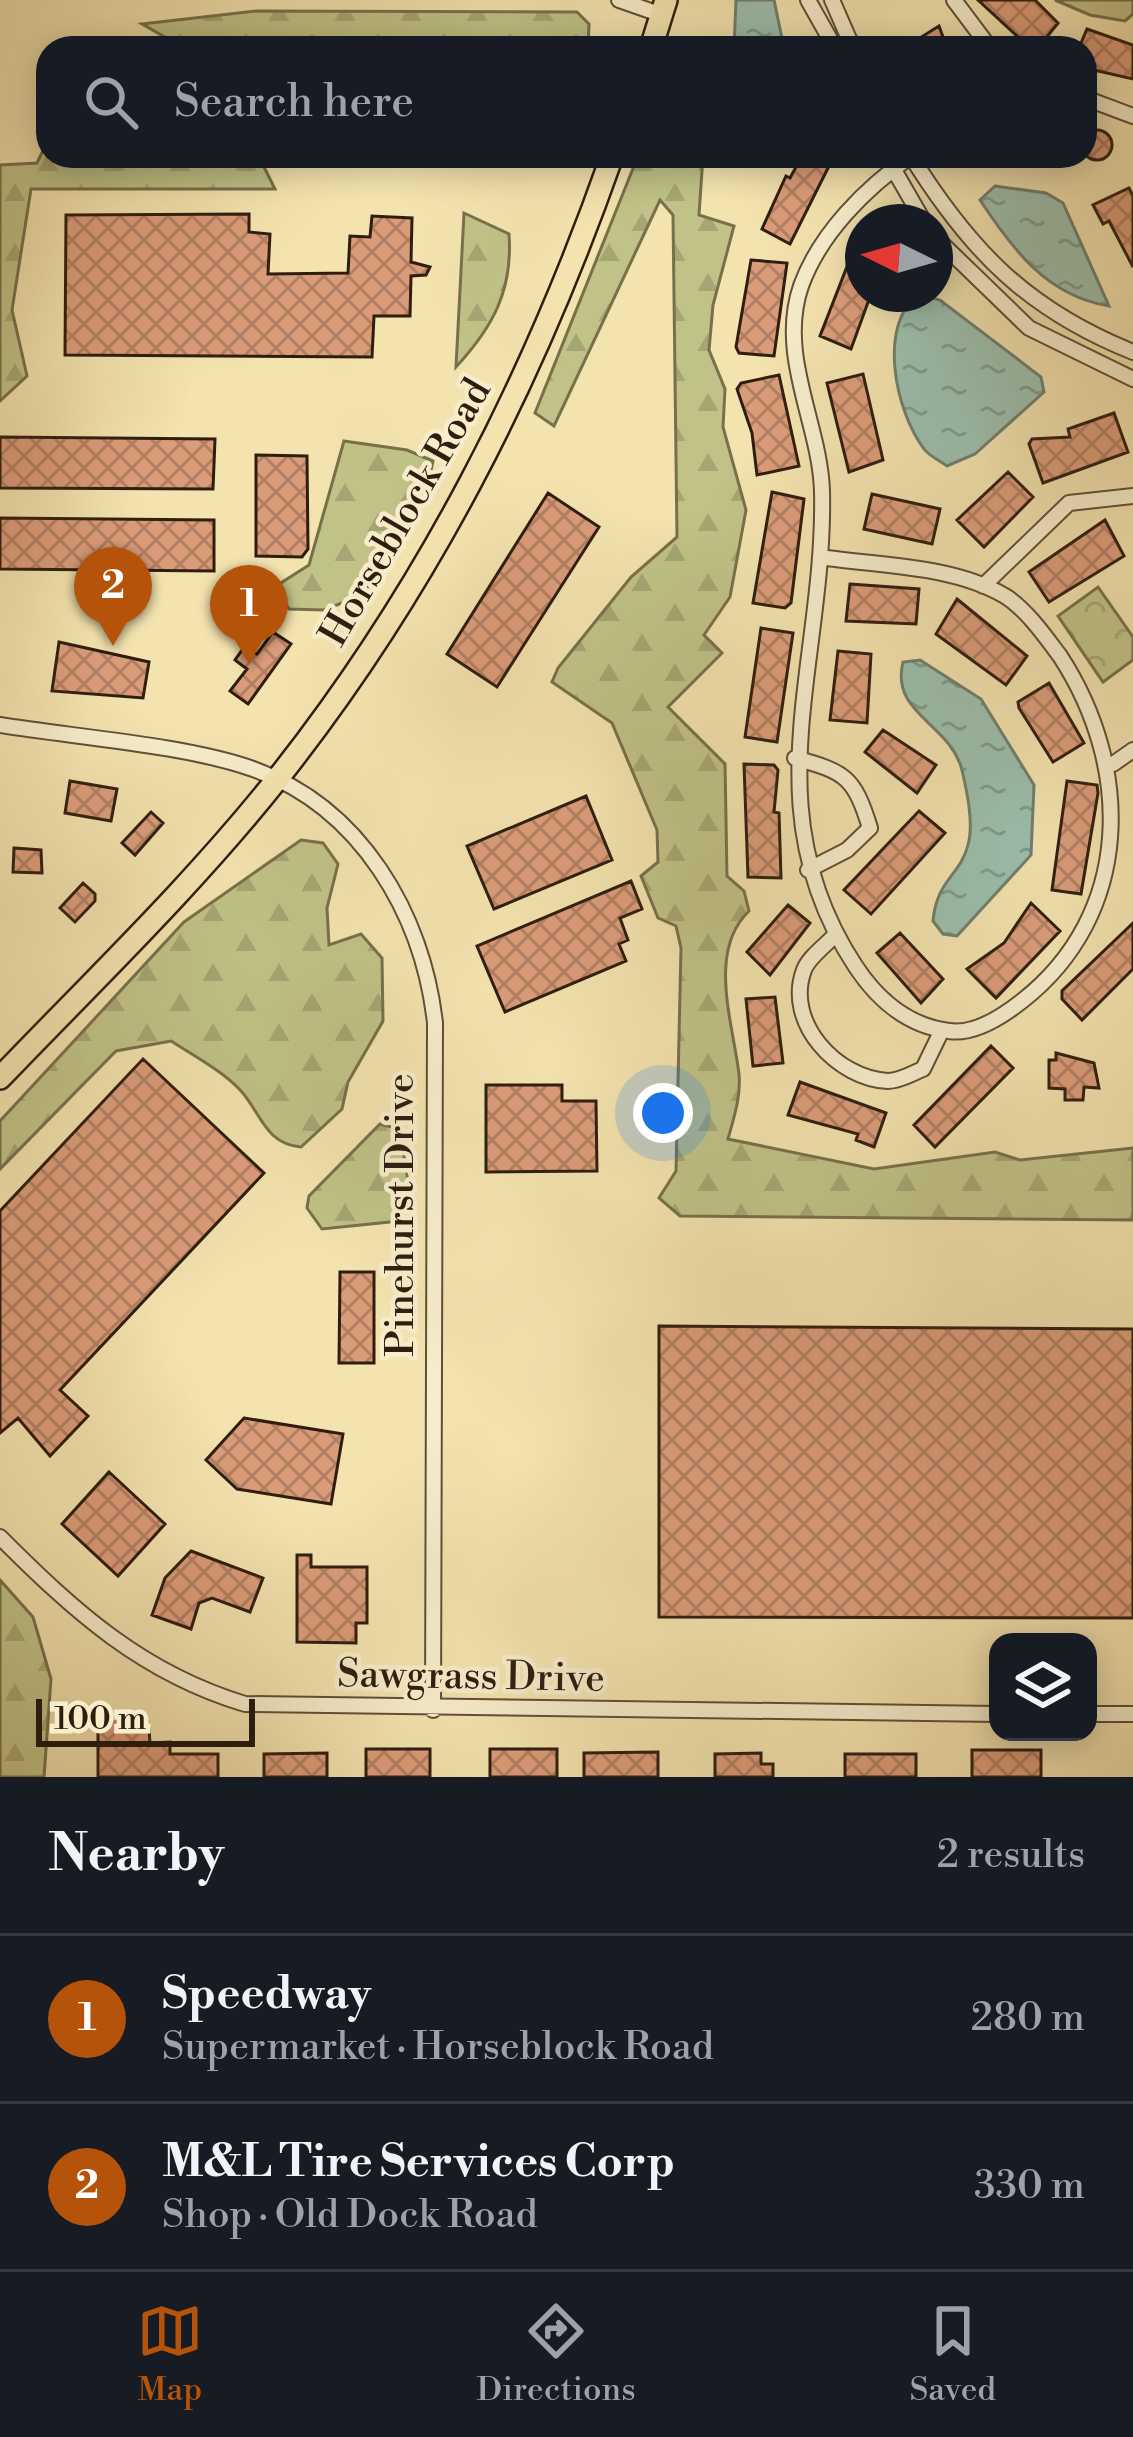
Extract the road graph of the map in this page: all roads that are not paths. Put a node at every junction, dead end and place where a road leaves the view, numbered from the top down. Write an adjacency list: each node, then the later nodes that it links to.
1 (619, 0): 5 (street)
2 (808, 0): 7 (street)
3 (832, 0): 8 (street)
4 (954, 0): 9 (street)
5 (666, 5): 6 (main road)
6 (655, 36)
7 (828, 36)
8 (848, 36)
9 (981, 36)
10 (1097, 102): 11 (street)
11 (1133, 116)
12 (607, 168): 27 (main road, Horseblock Road)
13 (885, 168): 21 (street)
14 (893, 168): 16 (street)
15 (919, 168): 18 (street)
16 (914, 204)
17 (953, 254): 19 (street)
18 (1133, 352)
19 (1133, 379)
20 (1133, 496): 22 (street)
21 (820, 557): 22 (street); 25 (street)
22 (983, 586): 26 (street)
23 (0, 725): 27 (street, Pinehurst Drive)
24 (1133, 750): 26 (street)
25 (795, 758): 28 (street); 28 (street)
26 (1113, 764): 30 (street)
27 (277, 780): 31 (main road, Horseblock Road); 33 (street, Pinehurst Drive)
28 (808, 870): 29 (street)
29 (835, 935): 30 (street); 30 (street)
30 (942, 1030)
31 (0, 1078)
32 (0, 1537): 33 (street, Sawgrass Drive)
33 (433, 1710): 34 (street, Sawgrass Drive)
34 (989, 1714)
35 (1097, 1714): 36 (street)
36 (1133, 1714)

